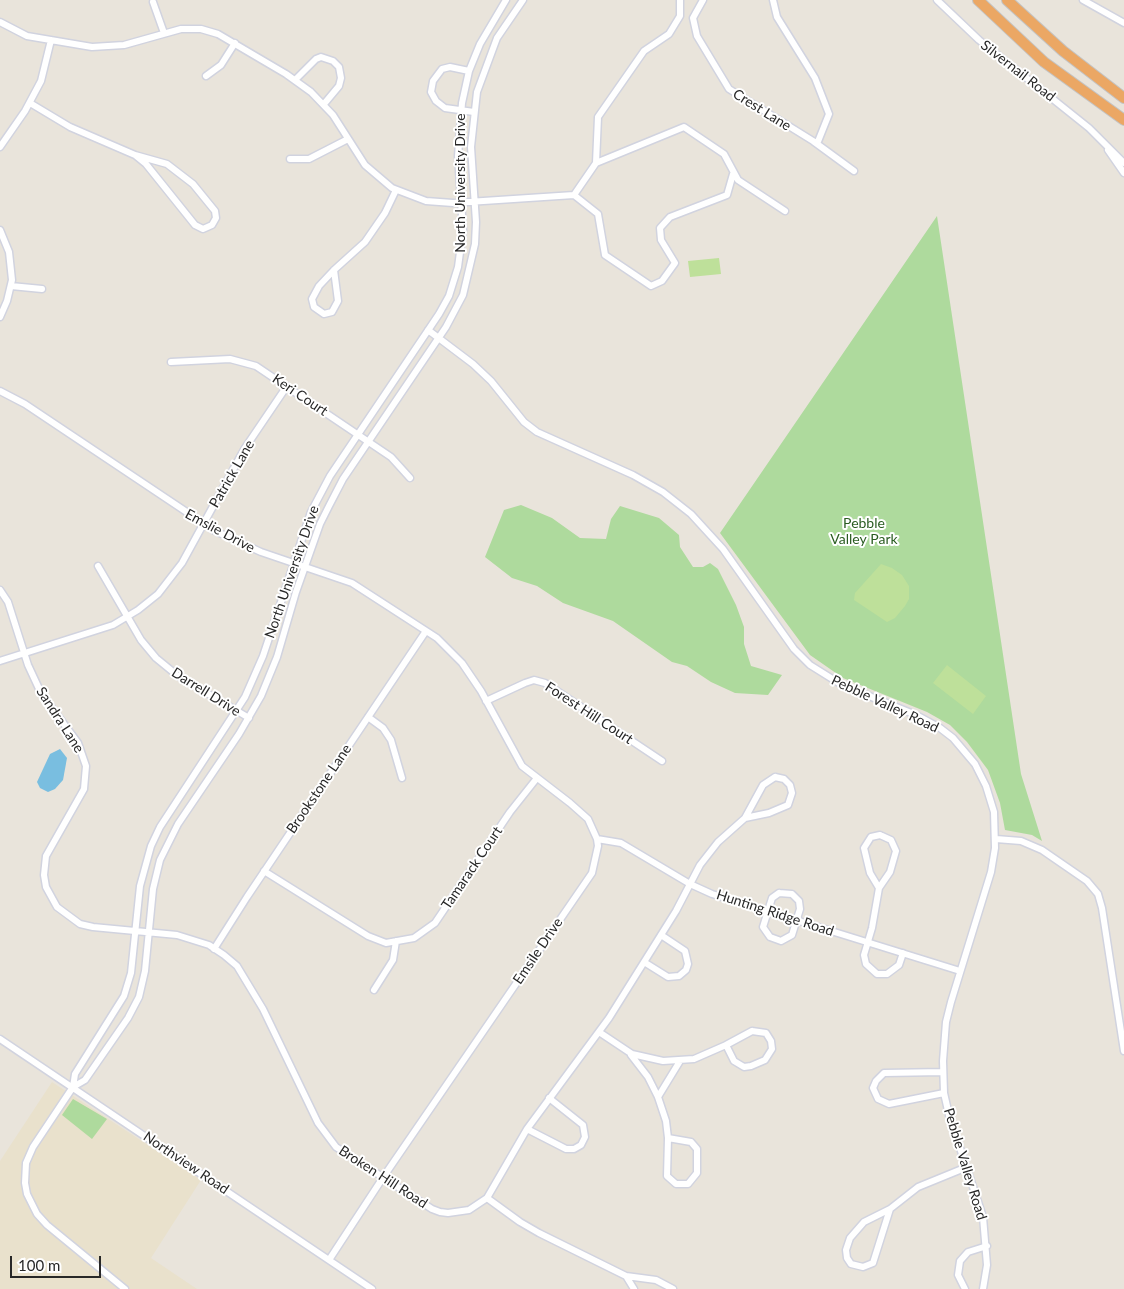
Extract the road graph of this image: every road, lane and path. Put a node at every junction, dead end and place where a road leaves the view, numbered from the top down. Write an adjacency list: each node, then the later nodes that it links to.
1 (505, 0): 11 (street); 17 (street, North University Drive)
2 (523, 0): 11 (street, North University Drive)
3 (680, 0): 33 (street)
4 (703, 0): 28 (street, Crest Lane)
5 (773, 0): 28 (street)
6 (938, 0): 27 (street, Silvernail Road)
7 (978, 0): 25 (highway)
8 (1007, 0): 20 (highway)
9 (1083, 0): 13 (street)
10 (153, 2): 14 (street)
11 (517, 9): 24 (street, North University Drive)
12 (0, 22): 15 (street)
13 (1124, 23)
14 (164, 33): 15 (street); 16 (street)
15 (51, 40): 21 (street)
16 (234, 43): 18 (street); 19 (street)
17 (469, 71): 23 (street, North University Drive); 23 (street)
18 (206, 76)
19 (295, 80): 22 (street); 22 (street)
20 (1124, 98)
21 (30, 103): 29 (street); 30 (street)
22 (324, 104): 26 (street)
23 (460, 112): 24 (street); 40 (street, North University Drive)
24 (474, 112): 39 (street, North University Drive)
25 (1124, 120)
26 (348, 138): 31 (street); 37 (street)
27 (1101, 141): 32 (street, Silvernail Road); 35 (street, Silvernail Road)
28 (817, 144): 34 (street, Crest Lane)
29 (0, 147)
30 (135, 155): 30 (street)
31 (290, 159)
32 (1124, 162)
33 (596, 163): 36 (street); 38 (street)
34 (854, 171)
35 (1124, 173)
36 (733, 174): 38 (street); 41 (street)
37 (396, 190): 40 (street); 43 (street)
38 (574, 195): 39 (street, North University Drive)
39 (475, 201): 40 (street); 48 (street, North University Drive)
40 (462, 202): 47 (street, North University Drive)
41 (785, 211)
42 (0, 230): 44 (street)
43 (334, 270): 43 (street)
44 (11, 286): 45 (street); 46 (street)
45 (42, 289)
46 (0, 317)
47 (428, 330): 48 (street, Pebble Valley Road); 52 (street, North University Drive)
48 (439, 338): 53 (street, North University Drive); 75 (street, Pebble Valley Road)
49 (171, 362): 50 (street, Keri Court)
50 (287, 386): 52 (street, Keri Court); 55 (street, Patrick Lane)
51 (0, 391): 55 (street, Emslie Drive)
52 (358, 434): 53 (street, Keri Court); 56 (street, North University Drive)
53 (369, 441): 54 (street, Keri Court); 58 (street, North University Drive)
54 (410, 478)
55 (203, 524): 56 (street, Emslie Drive); 60 (street, Patrick Lane)
56 (292, 563): 58 (street, Emslie Drive); 65 (street, North University Drive)
57 (98, 566): 60 (street, Darrell Drive)
58 (305, 567): 61 (street, Emslie Drive); 67 (street, North University Drive)
59 (0, 590): 62 (street, Sandra Lane)
60 (128, 617): 62 (street, Patrick Lane); 65 (street, Darrell Drive)
61 (426, 631): 64 (street, Emslie Drive); 66 (street, Brookstone Lane)
62 (25, 654): 63 (street, Patrick Lane); 83 (street, Sandra Lane)
63 (0, 661)
64 (486, 701): 70 (street, Forest Hill Court); 72 (street)
65 (237, 711): 67 (street, Darrell Drive); 68 (street, North University Drive)
66 (368, 717): 71 (street); 76 (street, Brookstone Lane)
67 (249, 718): 69 (street, North University Drive)
68 (210, 752): 69 (street); 77 (street, North University Drive)
69 (222, 760): 78 (street, North University Drive)
70 (662, 761)
71 (402, 778)
72 (537, 778): 74 (street); 86 (street, Tamarack Court)
73 (745, 818): 73 (street); 79 (street, Broken Hill Road)
74 (597, 839): 79 (street, Hunting Ridge Road); 109 (street, Emsile Drive)
75 (996, 839): 91 (street, Pebble Valley Road); 98 (street)
76 (264, 871): 86 (street, Tamarack Court); 88 (street, Brookstone Lane)
77 (142, 874): 78 (street); 83 (street, North University Drive)
78 (155, 876): 84 (street, North University Drive)
79 (690, 884): 81 (street, Hunting Ridge Road); 85 (street, Broken Hill Road)
80 (879, 888): 80 (street); 87 (street)
81 (767, 911): 82 (street, Hunting Ridge Road); 82 (street); 82 (street)
82 (797, 921): 87 (street, Hunting Ridge Road)
83 (136, 931): 84 (street, Broken Hill Road); 93 (street, North University Drive)
84 (148, 932): 88 (street, Broken Hill Road); 94 (street, North University Drive)
85 (661, 935): 90 (street, Broken Hill Road); 90 (street)
86 (396, 941): 92 (street)
87 (868, 942): 89 (street, Hunting Ridge Road); 89 (street)
88 (214, 949): 109 (street, Broken Hill Road)
89 (903, 953): 91 (street, Hunting Ridge Road)
90 (644, 962): 95 (street, Broken Hill Road)
91 (960, 971): 101 (street, Pebble Valley Road)
92 (374, 990)
93 (110, 1020): 94 (street); 102 (street, North University Drive)
94 (120, 1029): 102 (street, North University Drive)
95 (599, 1032): 99 (street); 105 (street, Broken Hill Road)
96 (0, 1039): 102 (street, Northview Road)
97 (726, 1045): 97 (street); 100 (street)
98 (1124, 1051)
99 (629, 1052): 100 (street); 104 (street)
100 (680, 1061): 104 (street)
101 (943, 1072): 103 (street, Pebble Valley Road); 103 (street)
102 (73, 1087): 113 (street, Northview Road); 115 (street, North University Drive)
103 (944, 1093): 108 (street, Pebble Valley Road)
104 (658, 1097): 107 (street)
105 (550, 1098): 106 (street, Broken Hill Road); 106 (street)
106 (527, 1129): 110 (street, Broken Hill Road)
107 (668, 1138): 107 (street)
108 (967, 1167): 111 (street); 112 (street, Pebble Valley Road)
109 (384, 1176): 110 (street, Broken Hill Road); 113 (street, Emsile Drive)
110 (487, 1198): 114 (street)
111 (890, 1210): 111 (street)
112 (987, 1246): 119 (street); 120 (street, Pebble Valley Road)
113 (329, 1260): 116 (street, Northview Road)
114 (626, 1276): 117 (street); 118 (street)
115 (125, 1289)
116 (372, 1289)
117 (634, 1289)
118 (673, 1289)
119 (965, 1289)
120 (982, 1289)

